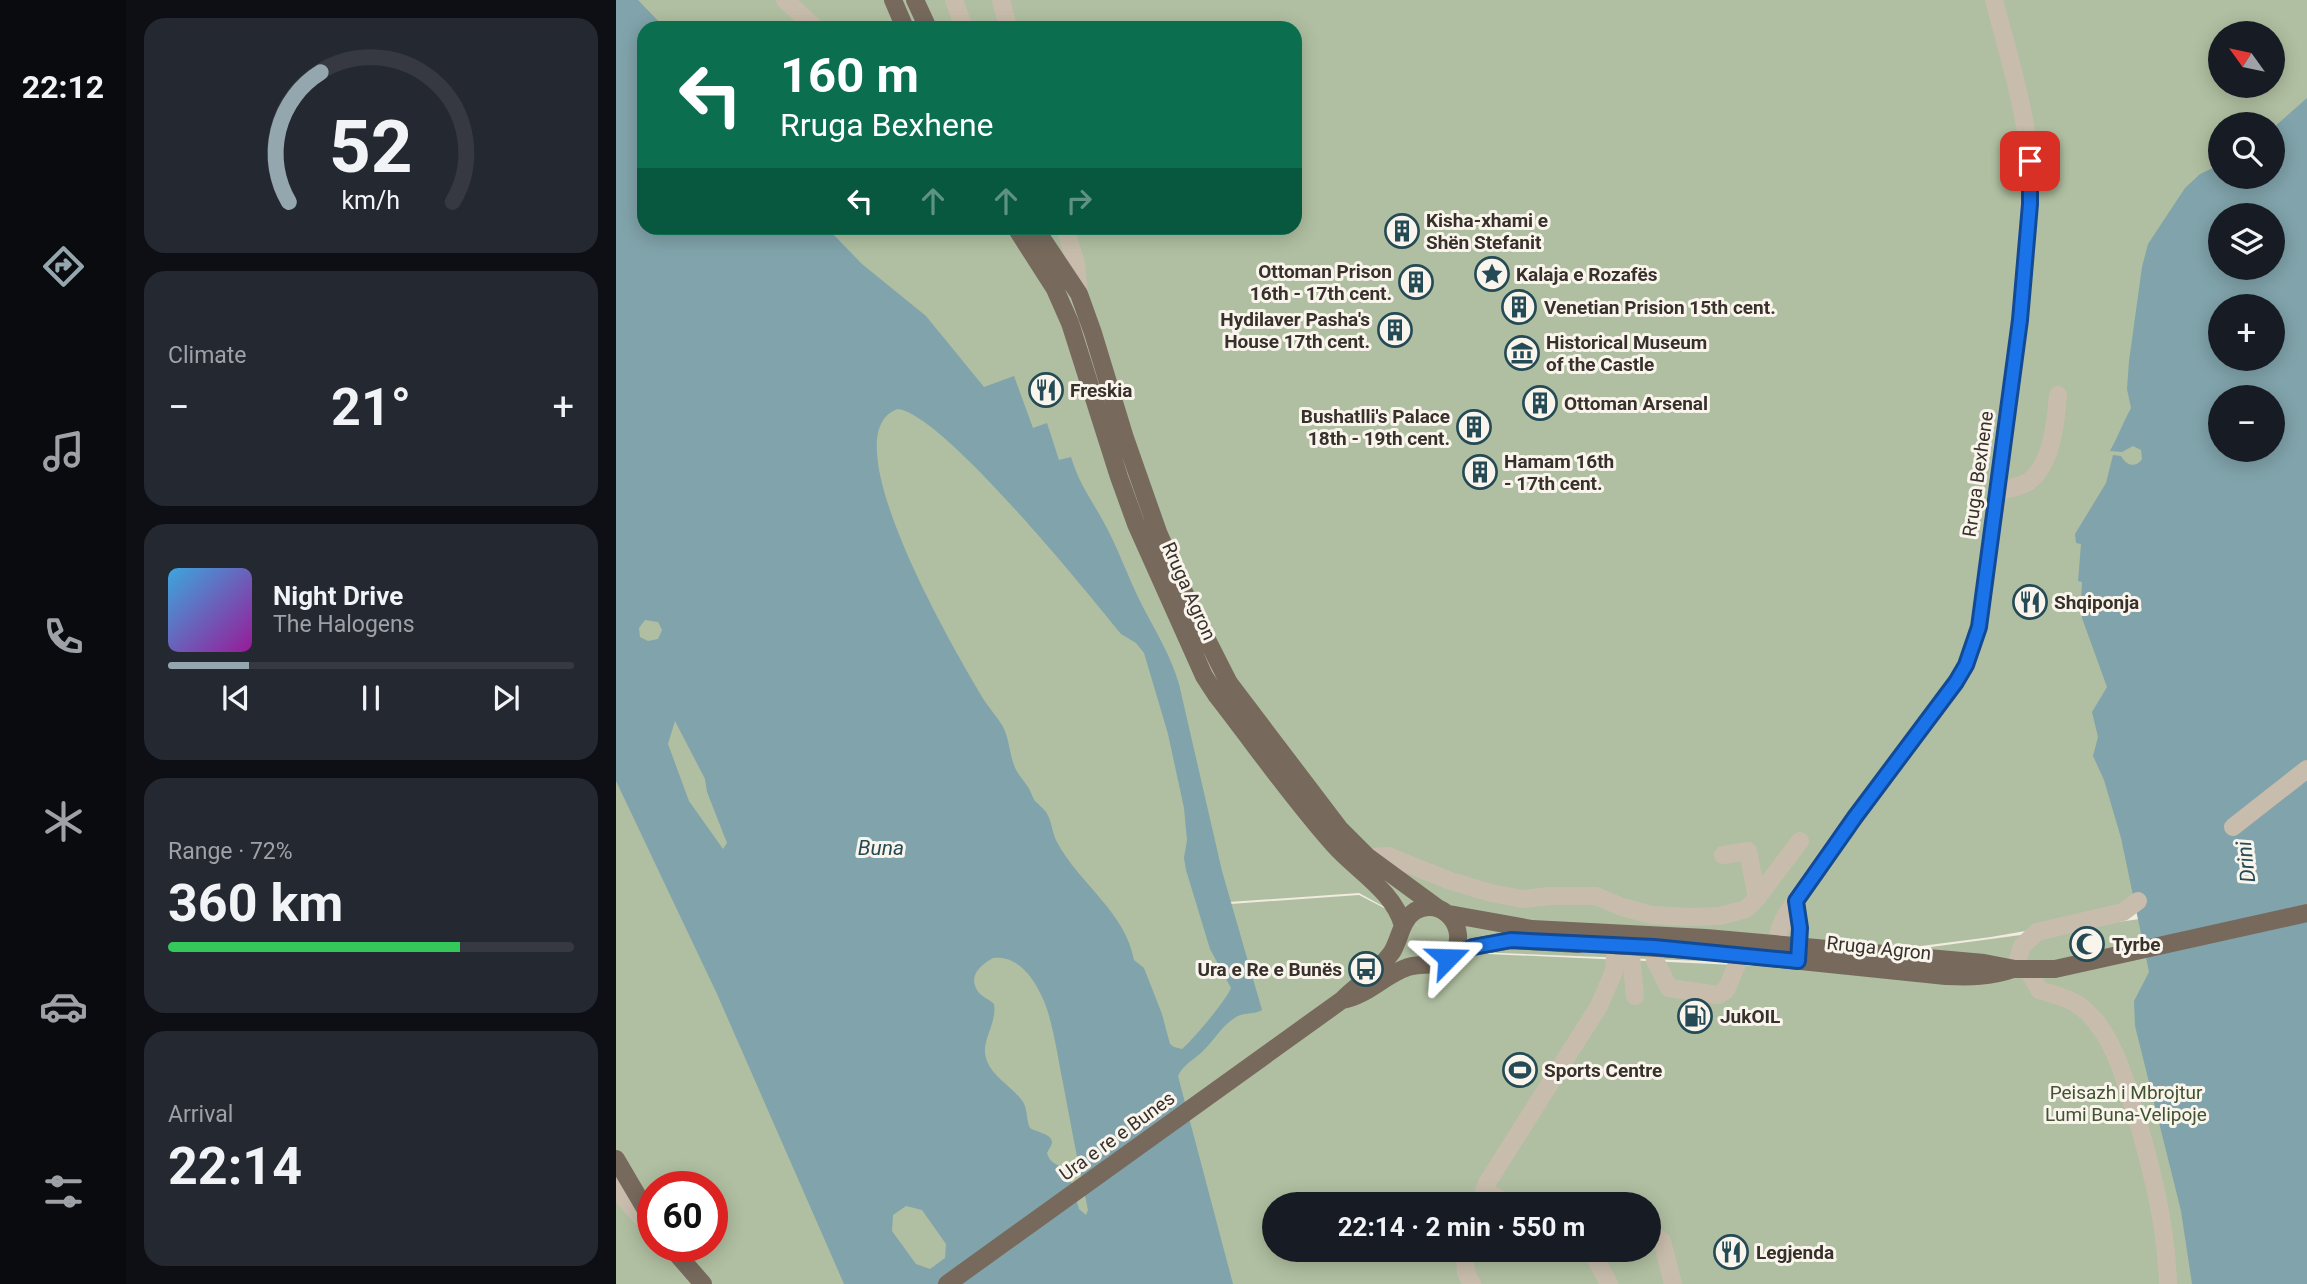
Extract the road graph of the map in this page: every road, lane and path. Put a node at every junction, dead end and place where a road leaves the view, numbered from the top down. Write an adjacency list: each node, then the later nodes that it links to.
1 (785, 0): 7 (street)
2 (892, 0): 8 (main road)
3 (915, 0): 9 (main road)
4 (954, 0): 10 (street)
5 (1001, 0): 11 (street)
6 (1994, 0): 17 (street, Rruga Bexhene)
7 (808, 21)
8 (902, 21)
9 (925, 21)
10 (962, 21)
11 (1006, 21)
12 (1020, 235): 28 (main road, Rruga Agron)
13 (1040, 235): 15 (main road, Rruga Agron)
14 (1067, 235): 15 (street)
15 (1079, 294): 22 (main road, Rruga Agron)
16 (2058, 395): 17 (street)
17 (1997, 492): 24 (street, Rruga Bexhene)
18 (2307, 769): 19 (street)
19 (2233, 827)
20 (1800, 841): 23 (street)
21 (1723, 855): 23 (street)
22 (1368, 857): 23 (street); 26 (main road, Rruga Agron)
23 (1757, 898)
24 (1796, 901): 31 (street, Rruga Bexhene); 32 (street)
25 (2138, 901): 36 (street)
26 (1444, 911): 28 (main road); 31 (main road, Rruga Agron); 34 (main road)
27 (2307, 913): 36 (main road, Rruga Agron)
28 (1402, 929): 35 (main road); 38 (main road)
29 (1623, 946): 30 (main road, Rruga Agron); 34 (main road, Rruga Agron); 37 (street); 41 (street)
30 (1654, 947): 33 (main road, Rruga Agron); 33 (street)
31 (1775, 951): 32 (main road, Rruga Agron); 33 (main road, Rruga Agron)
32 (1798, 953): 36 (main road, Rruga Agron)
33 (1741, 955)
34 (1448, 958): 35 (main road)
35 (1422, 964): 38 (main road)
36 (2021, 970): 55 (street)
37 (1635, 996)
38 (1342, 1000): 51 (main road, Ura e re e Bunes)
39 (616, 1159): 42 (main road)
40 (616, 1189): 43 (street)
41 (1483, 1192)
42 (637, 1196)
43 (637, 1212)
44 (1661, 1240): 54 (street)
45 (677, 1262): 49 (main road)
46 (683, 1262): 50 (main road)
47 (1465, 1262): 52 (street)
48 (1597, 1262): 53 (street)
49 (688, 1284)
50 (703, 1284)
51 (947, 1284)
52 (1472, 1284)
53 (1609, 1284)
54 (1673, 1284)
55 (2168, 1284)

